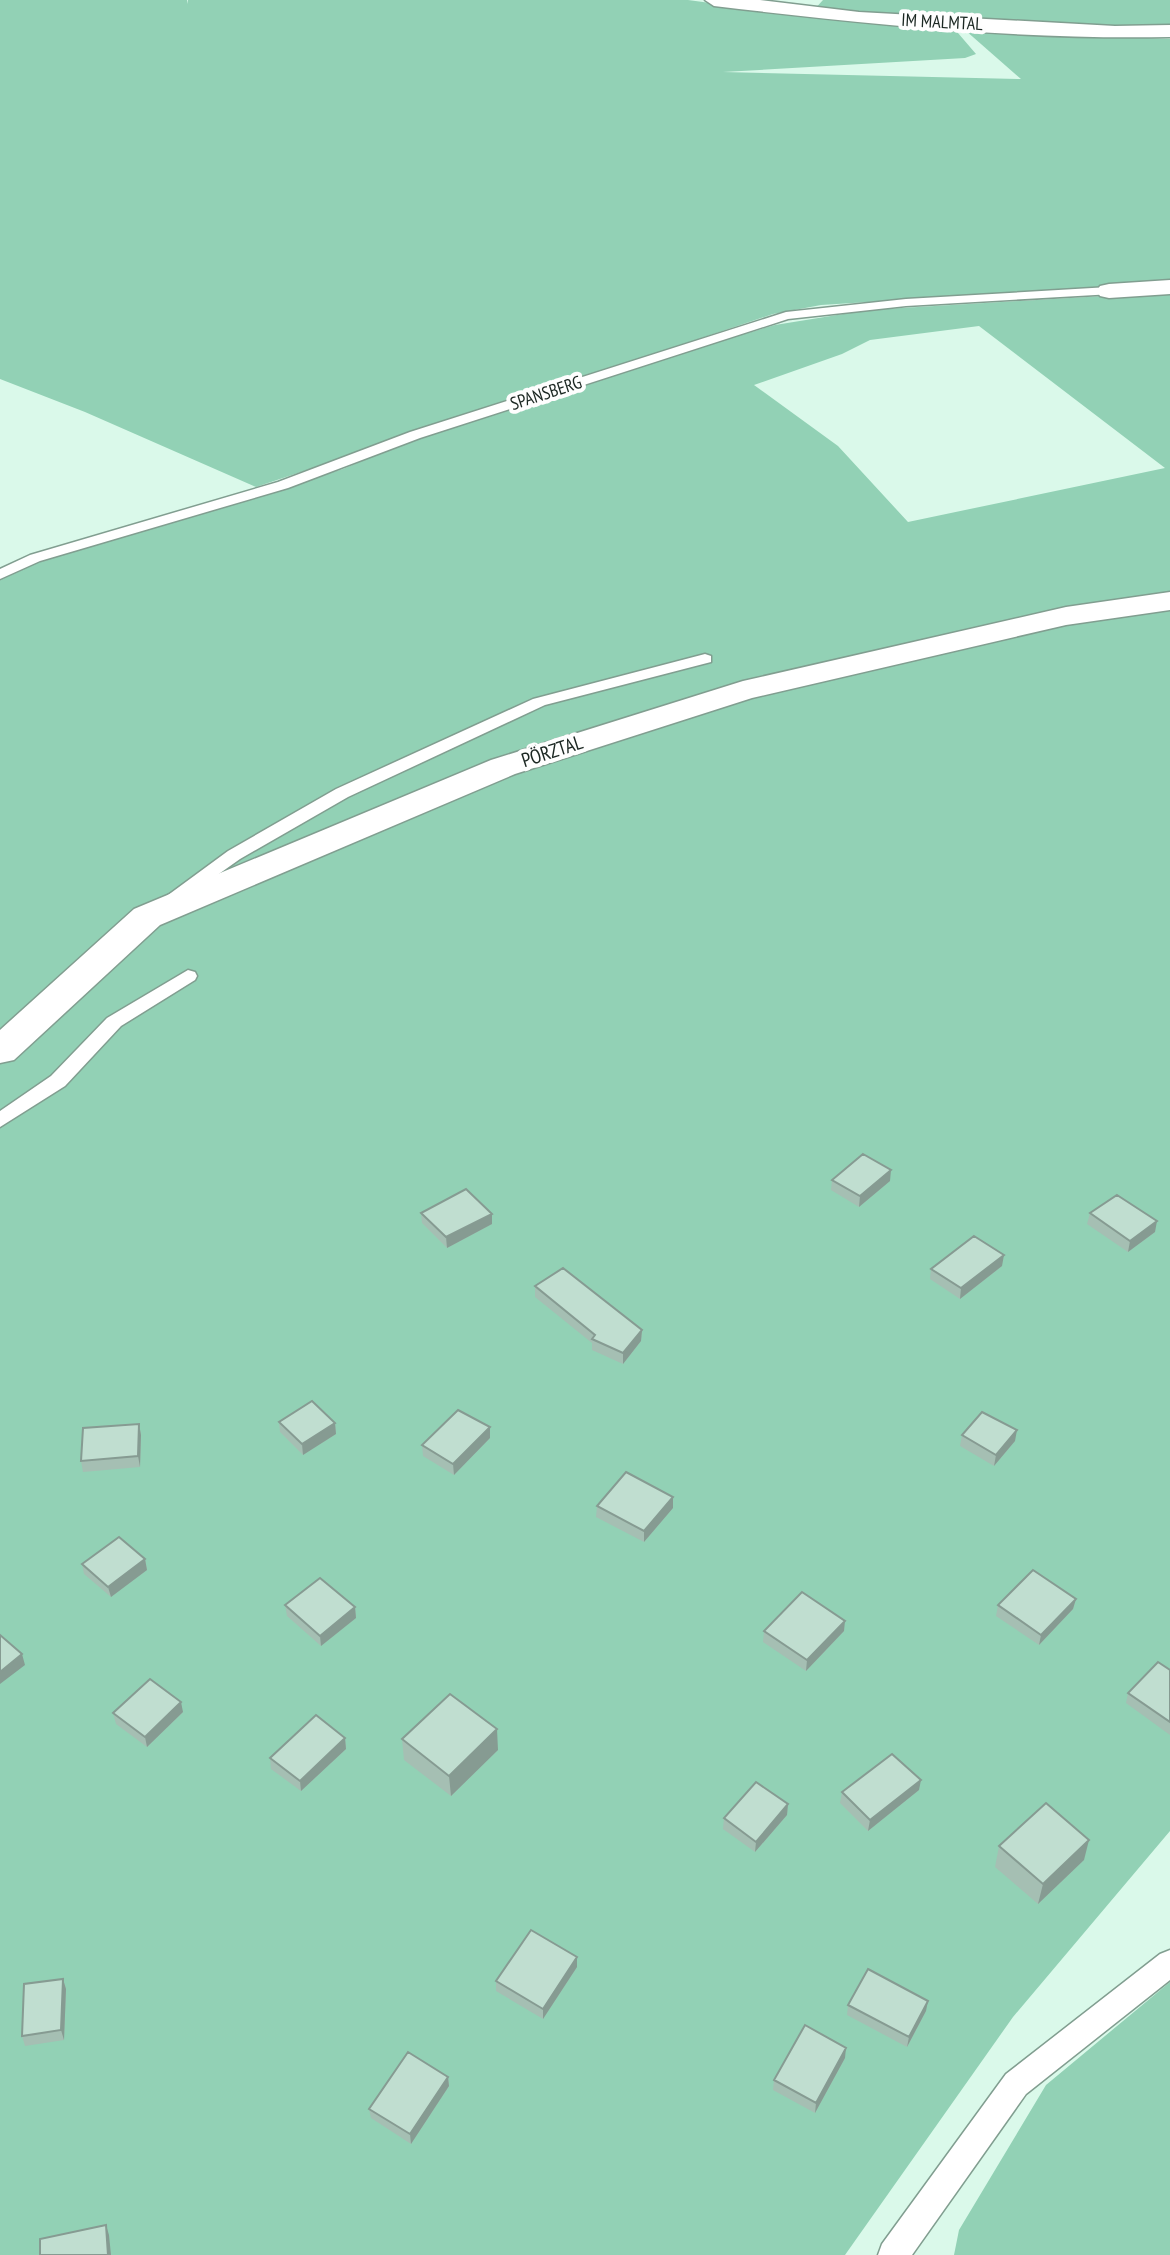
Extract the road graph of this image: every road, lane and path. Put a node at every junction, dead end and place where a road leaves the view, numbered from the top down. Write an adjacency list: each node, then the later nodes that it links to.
1 (714, 0): 2 (street, IM MALMTAL)
2 (1170, 31)
3 (1170, 287): 4 (street)
4 (1109, 291): 5 (lane, SPANSBERG)
5 (0, 575)
6 (1170, 601): 8 (street, PÖRZTAL)
7 (705, 659): 8 (lane)
8 (147, 917): 10 (street, PÖRZTAL)
9 (188, 976): 11 (lane)
10 (0, 1051)
11 (0, 1120)
12 (1170, 1963): 13 (lane)
13 (893, 2255)

